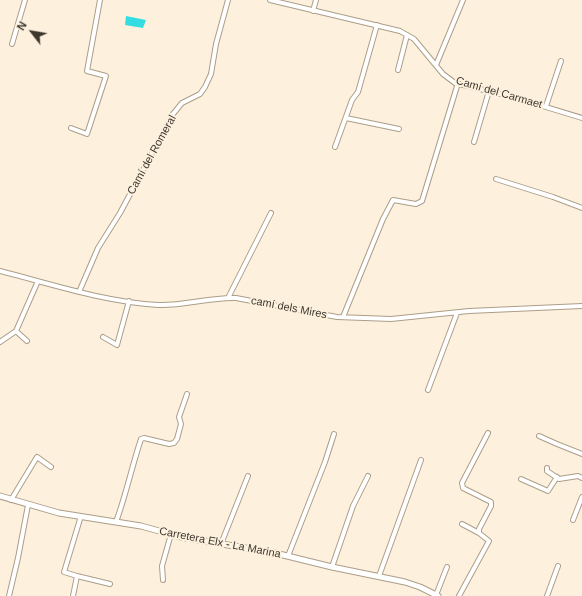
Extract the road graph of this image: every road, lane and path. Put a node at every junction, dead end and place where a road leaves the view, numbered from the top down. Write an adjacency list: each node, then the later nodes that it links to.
1 (25, 0): 10 (street)
2 (100, 0): 19 (street)
3 (228, 0): 28 (street, Camí del Romeral)
4 (270, 0): 7 (street, Camí del Carmaet)
5 (316, 0): 7 (street)
6 (463, 0): 12 (street)
7 (313, 11): 8 (street, Camí del Carmaet)
8 (377, 25): 9 (street, Camí del Carmaet); 17 (street)
9 (407, 35): 12 (street, Camí del Carmaet); 13 (street)
10 (12, 44)
11 (561, 61): 16 (street)
12 (436, 65): 14 (street, Camí del Carmaet)
13 (398, 70)
14 (458, 83): 15 (street, Camí del Carmaet); 33 (street)
15 (489, 91): 16 (street, Camí del Carmaet); 21 (street)
16 (546, 106): 18 (street, Camí del Carmaet)
17 (346, 118): 20 (street); 22 (street)
18 (582, 118)
19 (71, 128)
20 (399, 129)
21 (474, 142)
22 (335, 147)
23 (496, 179): 24 (street)
24 (582, 208)
25 (271, 213): 29 (street)
26 (0, 271): 27 (street, camí dels Mires)
27 (38, 281): 28 (street, camí dels Mires); 34 (street)
28 (80, 292): 30 (street, camí dels Mires)
29 (228, 298): 30 (street, camí dels Mires); 33 (street, camí dels Mires)
30 (129, 301): 35 (street)
31 (582, 306): 32 (street, camí dels Mires)
32 (457, 312): 33 (street, camí dels Mires); 38 (street)
33 (343, 317)
34 (16, 331): 36 (street); 37 (street)
35 (103, 337)
36 (27, 341)
37 (0, 342)
38 (428, 390)
39 (187, 394): 58 (street)
40 (488, 433): 60 (street)
41 (334, 434): 63 (street)
42 (539, 436): 43 (street)
43 (582, 454)
44 (421, 460): 68 (street)
45 (52, 467): 54 (street)
46 (547, 468): 49 (street)
47 (248, 476): 62 (street)
48 (368, 476): 65 (street)
49 (556, 477): 50 (street); 51 (street)
50 (582, 478)
51 (521, 479)
52 (0, 496): 54 (main road, Carretera Elx - La Marina)
53 (582, 497): 57 (street)
54 (11, 500): 55 (main road, Carretera Elx - La Marina)
55 (28, 505): 56 (main road, Carretera Elx - La Marina); 72 (street)
56 (81, 516): 58 (main road, Carretera Elx - La Marina); 67 (street)
57 (573, 520)
58 (116, 522): 61 (main road, Carretera Elx - La Marina)
59 (462, 524): 60 (street)
60 (479, 533): 74 (street)
61 (170, 534): 62 (main road, Carretera Elx - La Marina); 69 (street)
62 (222, 544): 63 (main road, Carretera Elx - La Marina)
63 (288, 556): 65 (main road, Carretera Elx - La Marina)
64 (558, 566): 75 (street)
65 (332, 567): 68 (main road, Carretera Elx - La Marina)
66 (447, 567): 71 (street)
67 (77, 576): 70 (street); 73 (street)
68 (379, 576): 71 (main road, Carretera Elx - La Marina)
69 (163, 580)
70 (110, 584)
71 (437, 595)
72 (9, 596)
73 (73, 596)
74 (459, 596)
75 (547, 596)

